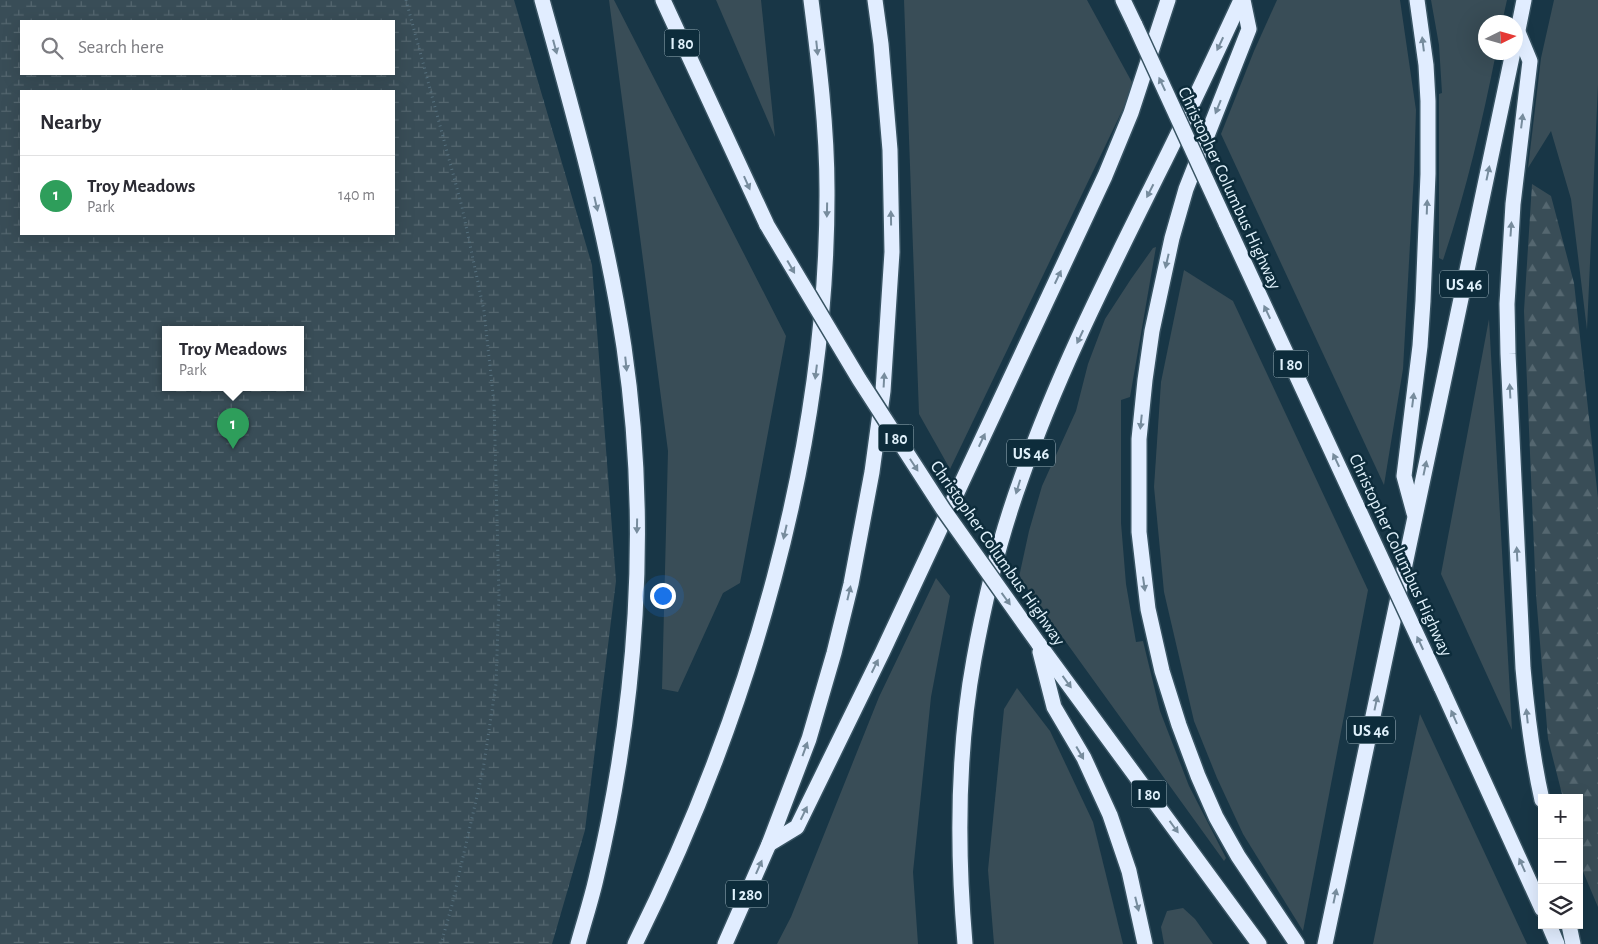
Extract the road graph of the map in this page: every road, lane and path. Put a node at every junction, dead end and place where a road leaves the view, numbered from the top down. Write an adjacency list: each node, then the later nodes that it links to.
1 (406, 0): 21 (path)
2 (542, 0): 22 (highway, one-way to 22)
3 (663, 0): 15 (highway, Christopher Columbus Highway / I 80, one-way to 15, bridge)
4 (811, 0): 23 (highway, one-way to 23)
5 (875, 0): 17 (highway, one-way to 5)
6 (1123, 0): 18 (highway, Christopher Columbus Highway / I 80, one-way to 6, bridge)
7 (1168, 0): 17 (highway, one-way to 7)
8 (1242, 0): 25 (highway, US 46, one-way to 25); 28 (highway, one-way to 28)
9 (1417, 0): 14 (highway, one-way to 9)
10 (1524, 0): 11 (highway)
11 (1521, 15)
12 (1523, 48): 16 (highway, one-way to 12)
13 (1511, 60): 14 (highway, US 46, one-way to 13)
14 (1415, 516): 29 (highway, US 46, one-way to 14)
15 (1038, 643): 26 (highway, one-way to 26); 27 (highway, Christopher Columbus Highway / I 80, one-way to 27)
16 (1541, 794)
17 (769, 844): 24 (highway, I 280, one-way to 17)
18 (1538, 900)
19 (1551, 929): 30 (highway)
20 (1570, 929): 31 (highway)
21 (441, 944)
22 (578, 944)
23 (635, 944)
24 (725, 944)
25 (965, 944)
26 (1145, 944)
27 (1259, 944)
28 (1297, 944)
29 (1325, 944)
30 (1558, 944)
31 (1573, 944)

